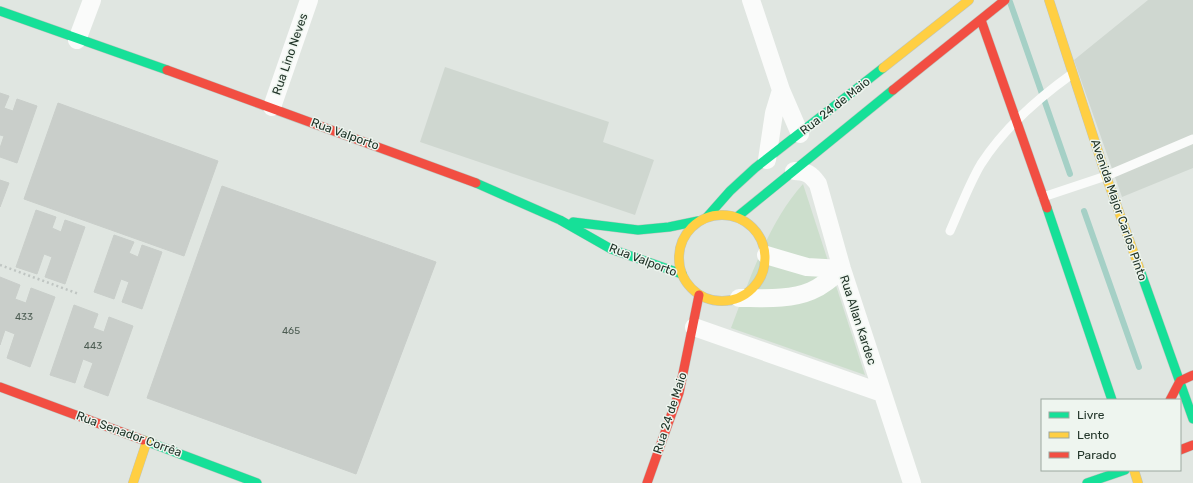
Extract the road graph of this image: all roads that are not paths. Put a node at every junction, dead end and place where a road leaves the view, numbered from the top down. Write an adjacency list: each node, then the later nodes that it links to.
1 (92, 0): 9 (street)
2 (309, 0): 12 (street, Rua Lino Neves)
3 (751, 0): 11 (street)
4 (969, 0): 14 (main road, Rua 24 de Maio)
5 (1006, 0): 8 (main road, Rua 24 de Maio)
6 (1049, 0): 10 (main road, Avenida Major Carlos Pinto)
7 (0, 11): 9 (main road, Rua Valporto)
8 (981, 20): 13 (main road); 17 (main road, Rua 24 de Maio)
9 (77, 40): 12 (main road, Rua Valporto)
10 (1072, 74): 13 (lane); 18 (main road, Avenida Major Carlos Pinto)
11 (782, 90): 14 (street); 16 (street)
12 (272, 107): 23 (main road, Rua Valporto)
13 (1016, 120): 20 (main road); 25 (lane)
14 (800, 134): 16 (main road, Rua 24 de Maio)
15 (1193, 139): 18 (lane)
16 (765, 171): 19 (main road); 21 (main road, Rua 24 de Maio)
17 (794, 171): 19 (main road, Rua 24 de Maio); 27 (street, Rua Allan Kardec)
18 (1106, 176): 20 (lane); 33 (main road, Avenida Major Carlos Pinto)
19 (762, 195): 22 (main road, Rua 24 de Maio)
20 (1043, 197): 36 (main road)
21 (707, 217): 22 (main road, Rua 24 de Maio); 24 (main road, Rua 24 de Maio)
22 (737, 217): 26 (main road, Rua 24 de Maio)
23 (560, 220): 24 (main road, Rua 24 de Maio); 28 (main road, Rua Valporto)
24 (698, 221): 28 (main road, Rua 24 de Maio)
25 (950, 231)
26 (766, 255): 27 (street); 30 (main road)
27 (842, 269): 30 (street); 35 (street, Rua Allan Kardec)
28 (682, 274): 29 (main road, Rua 24 de Maio)
29 (699, 295): 30 (main road); 31 (main road, Rua 24 de Maio)
30 (739, 298)
31 (694, 327): 35 (street); 46 (main road, Rua 24 de Maio)
32 (1193, 375): 33 (main road)
33 (1180, 381): 37 (main road); 38 (main road, Avenida Major Carlos Pinto)
34 (1, 390): 39 (main road, Rua Senador Corrêa)
35 (882, 393): 47 (street, Rua Allan Kardec)
36 (1112, 399)
37 (1171, 399)
38 (1193, 419)
39 (147, 441): 44 (main road); 45 (main road, Rua Senador Corrêa)
40 (1193, 446): 41 (main road)
41 (1181, 450)
42 (1122, 471): 48 (main road)
43 (1134, 471): 49 (main road)
44 (133, 483)
45 (257, 483)
46 (647, 483)
47 (912, 483)
48 (1087, 483)
49 (1138, 483)

